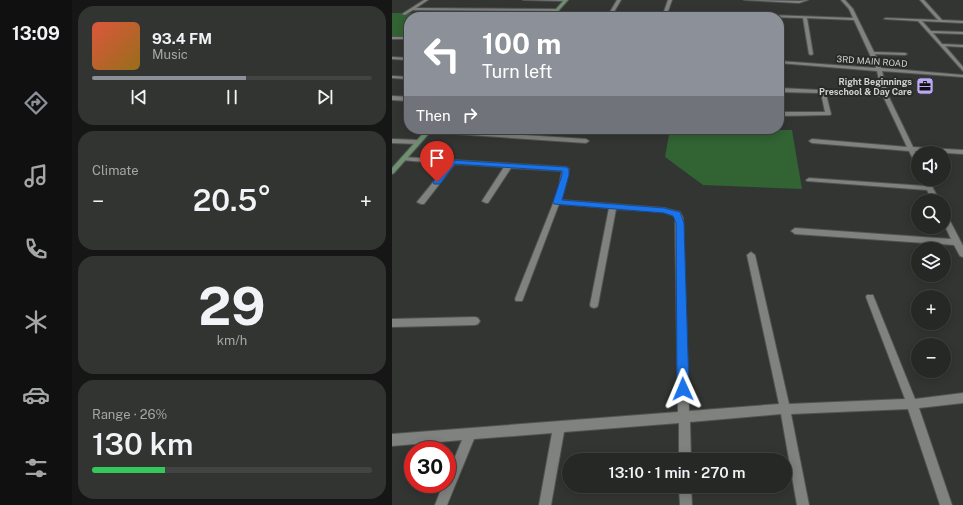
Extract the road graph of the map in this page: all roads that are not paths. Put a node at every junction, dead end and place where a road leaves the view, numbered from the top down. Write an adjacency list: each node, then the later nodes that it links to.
1 (426, 0): 10 (street)
2 (525, 0): 3 (street)
3 (566, 0): 11 (street)
4 (619, 0): 13 (street)
5 (670, 0): 14 (street)
6 (746, 0): 7 (street)
7 (806, 0)
8 (843, 0): 17 (street)
9 (922, 0): 20 (street)
10 (411, 9): 11 (street); 12 (street)
11 (556, 10)
12 (407, 12)
13 (612, 12)
14 (666, 12)
15 (784, 16): 16 (street)
16 (805, 17): 17 (street); 30 (street)
17 (855, 19): 29 (street)
18 (886, 19): 19 (street)
19 (919, 20): 20 (street); 22 (street)
20 (941, 21): 21 (street)
21 (963, 22)
22 (930, 32): 23 (street); 27 (street)
23 (963, 33)
24 (392, 38): 25 (street)
25 (403, 38): 26 (street)
26 (398, 42)
27 (941, 45): 28 (street); 36 (street)
28 (963, 46)
29 (872, 53): 31 (street); 35 (street)
30 (811, 54)
31 (905, 54)
32 (392, 58): 33 (street)
33 (404, 59)
34 (784, 62): 35 (street, 3RD MAIN ROAD)
35 (879, 70): 37 (street, 3RD MAIN ROAD); 42 (street)
36 (963, 70)
37 (963, 76)
38 (392, 77): 39 (street)
39 (404, 78)
40 (784, 90): 41 (street)
41 (823, 92): 42 (street); 45 (street)
42 (885, 95): 52 (street)
43 (392, 98): 44 (street)
44 (404, 99)
45 (784, 114)
46 (425, 134): 50 (street)
47 (481, 134): 51 (street)
48 (392, 141): 50 (street)
49 (812, 141): 53 (street)
50 (418, 142): 56 (street)
51 (586, 142)
52 (911, 147)
53 (911, 149)
54 (951, 151): 55 (street)
55 (963, 152)
56 (403, 159): 57 (street); 59 (street)
57 (453, 162): 58 (street); 64 (street)
58 (510, 165): 63 (street); 65 (street)
59 (392, 172)
60 (809, 180): 61 (street)
61 (929, 188): 62 (street)
62 (932, 194)
63 (486, 201)
64 (421, 202)
65 (557, 202): 66 (street); 73 (street)
66 (614, 206): 74 (street); 80 (street)
67 (795, 231): 69 (street)
68 (951, 232): 69 (street)
69 (956, 242): 70 (street)
70 (963, 254)
71 (751, 255): 79 (street)
72 (870, 297): 78 (street)
73 (519, 299)
74 (594, 305)
75 (475, 321): 76 (street)
76 (392, 323)
77 (963, 398): 78 (street)
78 (912, 404): 79 (street); 90 (street)
79 (786, 409): 80 (street); 89 (street)
80 (683, 417): 81 (street); 84 (street)
81 (559, 427): 82 (street); 87 (street)
82 (470, 434): 83 (street); 86 (street)
83 (392, 440)
84 (685, 453)
85 (685, 493): 88 (street)
86 (440, 505)
87 (545, 505)
88 (686, 505)
89 (803, 505)
90 (946, 505)

